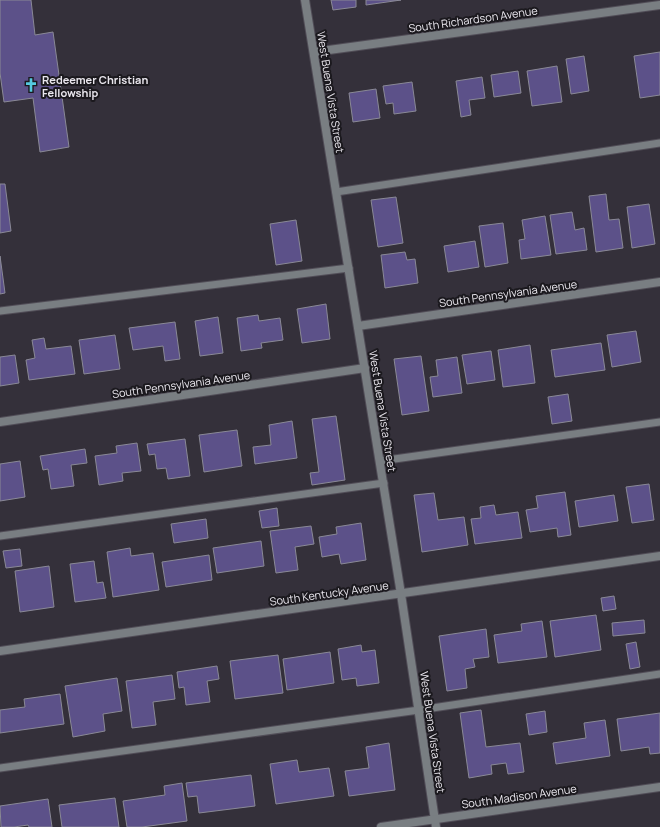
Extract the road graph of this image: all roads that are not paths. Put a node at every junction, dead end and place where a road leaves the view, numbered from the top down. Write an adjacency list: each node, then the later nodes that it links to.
1 (305, 0): 3 (street, West Buena Vista Street)
2 (660, 5): 3 (street, South Richardson Avenue)
3 (314, 52): 5 (street, West Buena Vista Street)
4 (660, 143): 5 (lane)
5 (336, 192): 6 (street, West Buena Vista Street)
6 (349, 268): 8 (lane); 9 (street, West Buena Vista Street)
7 (660, 282): 9 (street, South Pennsylvania Avenue)
8 (0, 311)
9 (358, 326): 10 (street, West Buena Vista Street)
10 (365, 368): 11 (street, South Pennsylvania Avenue); 13 (street, West Buena Vista Street)
11 (0, 422)
12 (660, 422): 13 (lane)
13 (380, 461): 14 (street, West Buena Vista Street)
14 (384, 483): 15 (lane); 17 (street, West Buena Vista Street)
15 (0, 536)
16 (660, 556): 17 (street, South Kentucky Avenue)
17 (401, 594): 18 (street, South Kentucky Avenue); 20 (street, West Buena Vista Street)
18 (0, 651)
19 (660, 674): 20 (lane)
20 (418, 710): 21 (lane); 23 (street, West Buena Vista Street)
21 (0, 768)
22 (660, 787): 23 (street, South Madison Avenue)
23 (435, 823): 24 (street, South Madison Avenue)
24 (381, 827)

